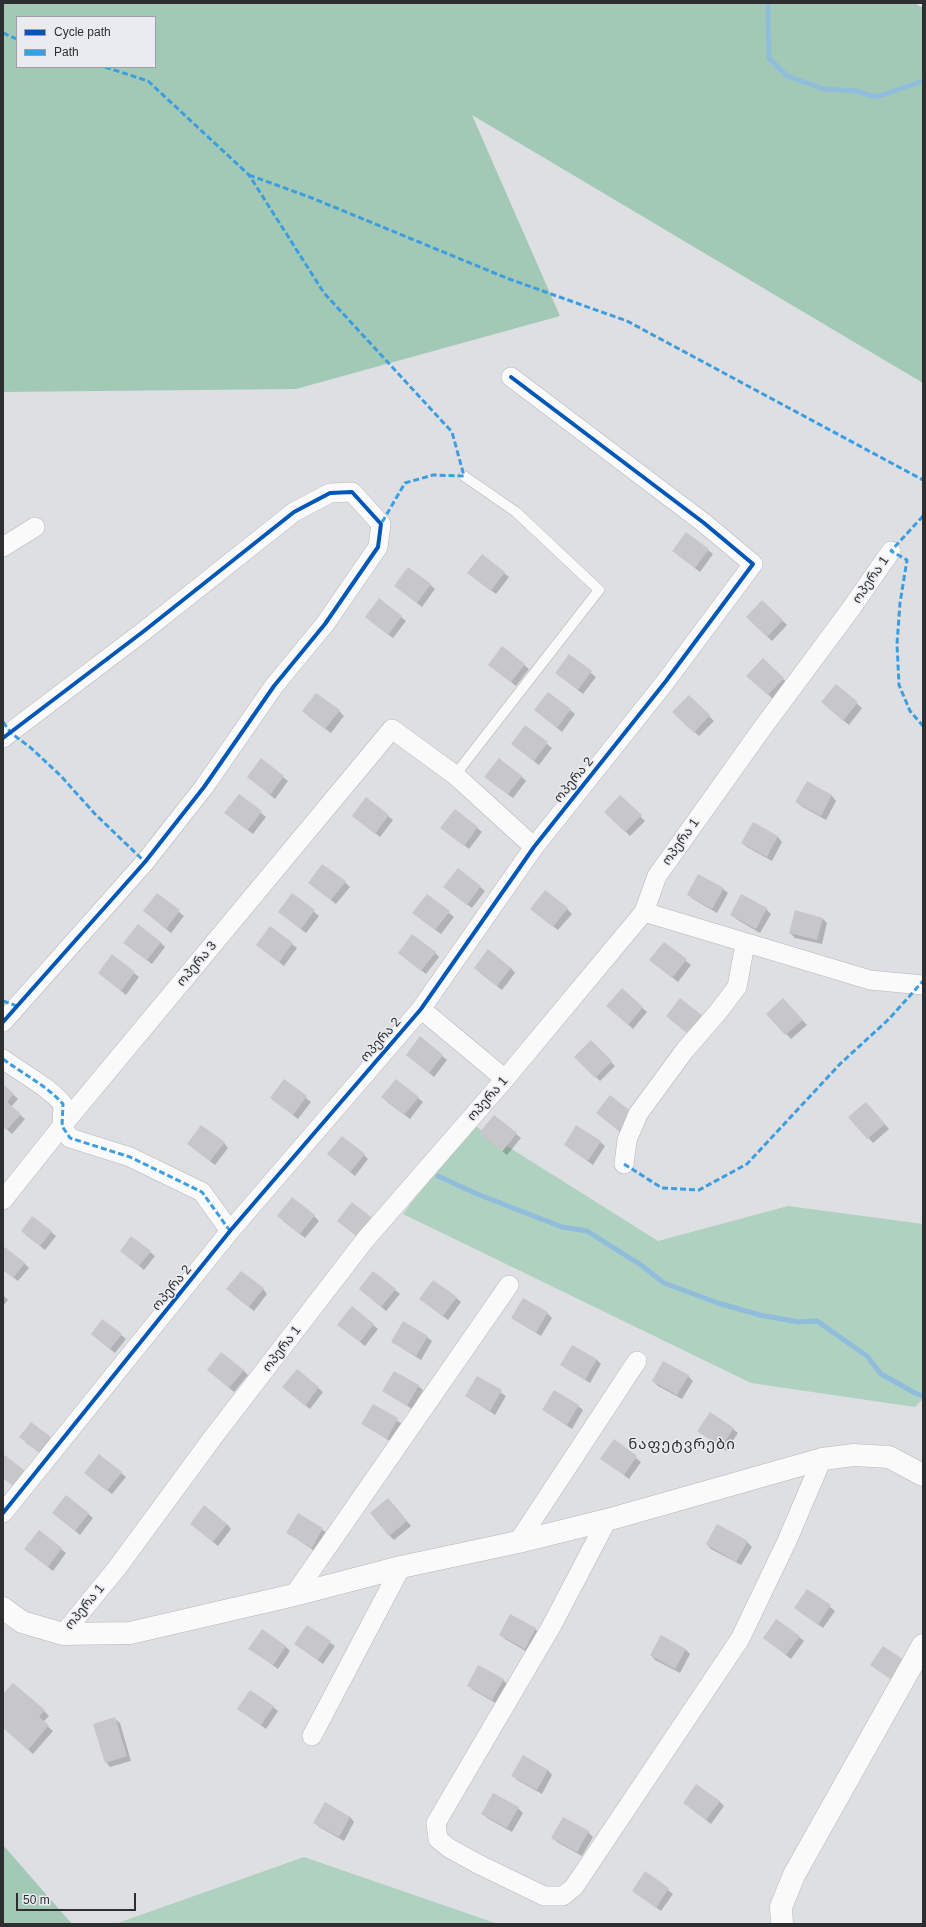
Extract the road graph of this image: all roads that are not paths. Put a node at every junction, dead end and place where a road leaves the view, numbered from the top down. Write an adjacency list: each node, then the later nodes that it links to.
1 (511, 377): 8 (street, ოპერა 2)
2 (464, 476): 7 (lane)
3 (35, 528): 4 (street)
4 (3, 547)
5 (891, 551): 9 (street, ოპერა 1)
6 (3, 738): 12 (street)
7 (455, 775): 8 (street); 17 (street, ოპერა 3)
8 (534, 847): 13 (street, ოპერა 2)
9 (644, 912): 10 (street); 16 (street, ოპერა 1)
10 (745, 944): 11 (street); 18 (street)
11 (923, 985)
12 (10, 1003): 14 (street)
13 (421, 1009): 16 (street); 20 (street, ოპერა 2)
14 (3, 1022)
15 (3, 1059): 17 (street)
16 (505, 1079): 31 (street, ოპერა 1)
17 (62, 1126): 19 (street, ოპერა 3); 20 (street)
18 (624, 1164)
19 (3, 1200)
20 (230, 1231): 25 (street, ოპერა 2)
21 (509, 1285): 29 (street)
22 (637, 1361): 27 (street)
23 (822, 1459): 24 (street); 26 (street); 26 (street)
24 (923, 1475)
25 (3, 1513)
26 (607, 1520): 27 (street)
27 (518, 1542): 28 (street)
28 (401, 1567): 29 (street); 33 (street)
29 (294, 1595): 31 (street)
30 (3, 1608): 31 (street)
31 (63, 1634)
32 (923, 1645): 34 (street)
33 (312, 1736)
34 (782, 1924)

